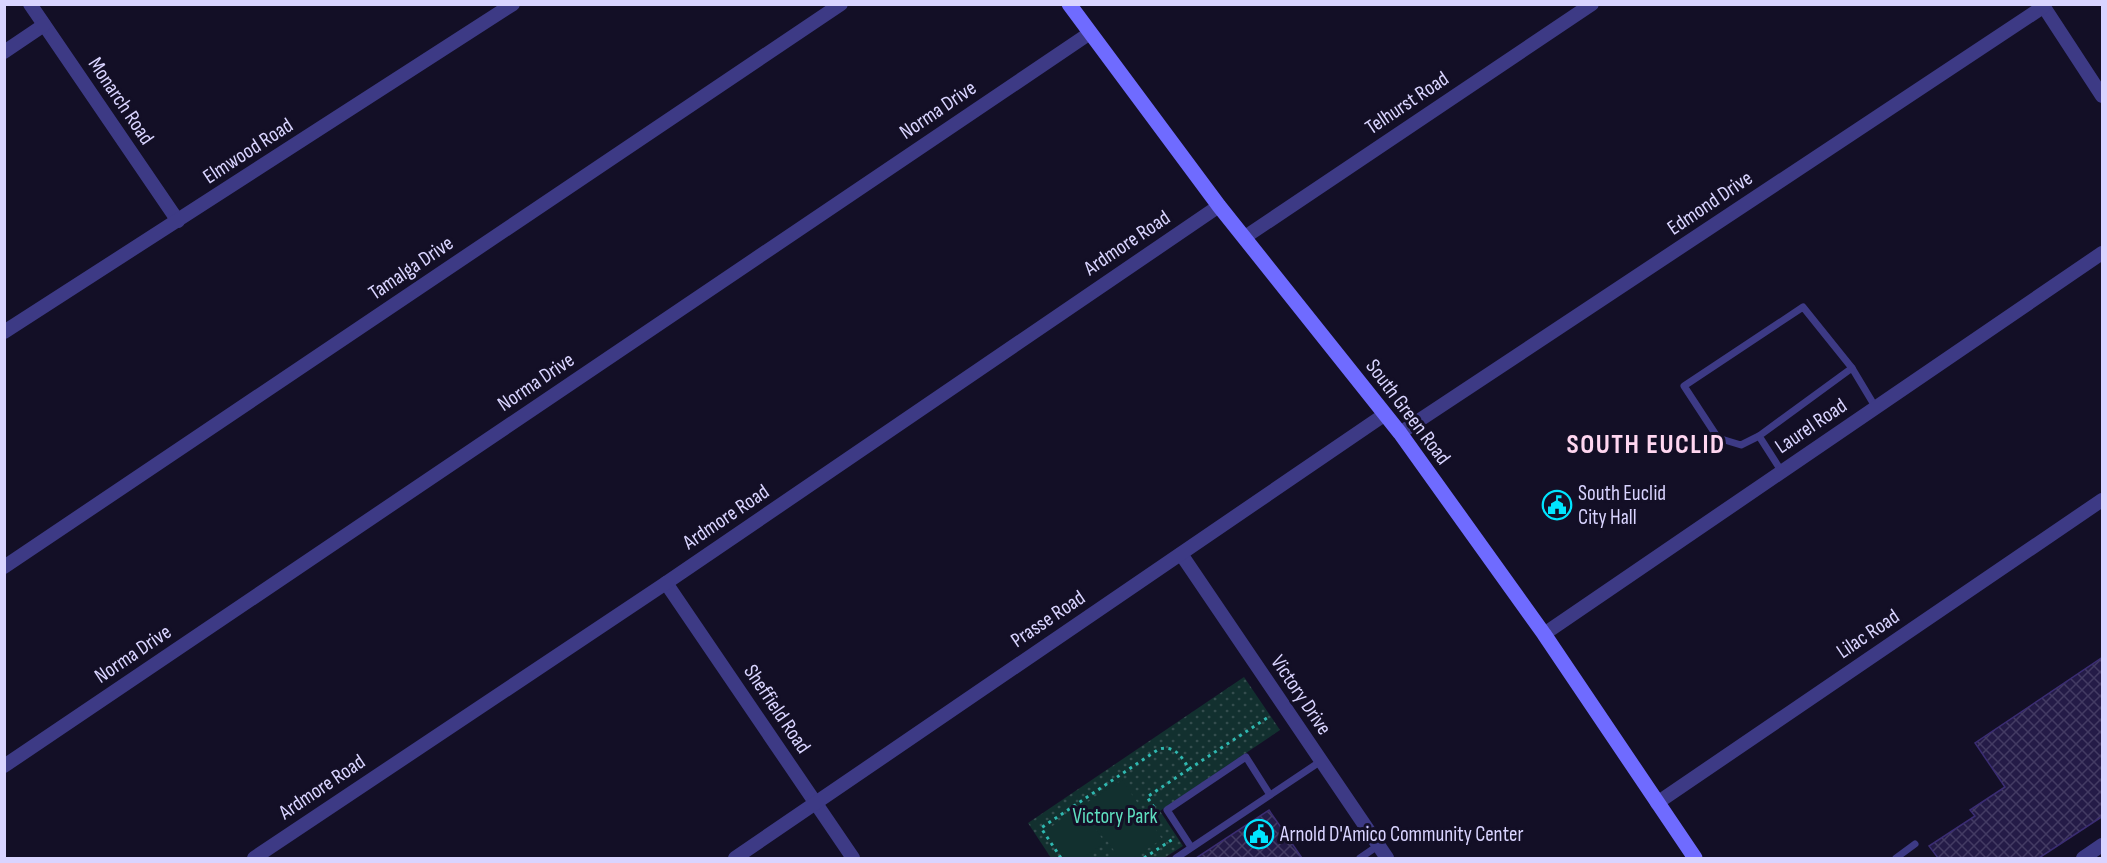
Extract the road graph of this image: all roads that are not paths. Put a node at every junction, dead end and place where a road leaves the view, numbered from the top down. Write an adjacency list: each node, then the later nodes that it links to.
1 (30, 4): 7 (street, Monarch Road)
2 (513, 4): 12 (street, Elmwood Road)
3 (841, 4): 24 (street, Tamalga Drive)
4 (1069, 4): 8 (main road, South Green Road)
5 (1592, 4): 13 (street, Telhurst Road)
6 (2043, 6): 10 (street); 19 (street, Edmond Drive)
7 (44, 26): 9 (street); 12 (street, Monarch Road)
8 (1090, 33): 11 (main road, South Green Road); 28 (street, Norma Drive)
9 (4, 52)
10 (2103, 96)
11 (1219, 206): 13 (main road, South Green Road); 25 (street, Ardmore Road)
12 (178, 221): 15 (street, Elmwood Road)
13 (1245, 237): 18 (main road, South Green Road)
14 (2103, 254): 17 (street, Laurel Road)
15 (4, 332)
16 (1852, 368): 17 (lane); 20 (lane); 20 (lane)
17 (1876, 408): 21 (street, Laurel Road)
18 (1384, 415): 19 (main road, South Green Road); 23 (street, Prasse Road)
19 (1400, 433): 26 (main road, South Green Road)
20 (1759, 436): 21 (lane)
21 (1782, 472): 26 (street, Laurel Road)
22 (2103, 500): 31 (street, Lilac Road)
23 (1181, 554): 27 (street, Victory Drive); 30 (street, Prasse Road)
24 (4, 567)
25 (666, 583): 30 (street, Sheffield Road); 36 (street, Ardmore Road)
26 (1544, 634): 31 (main road, South Green Road)
27 (1321, 761): 29 (lane); 33 (street, Victory Drive)
28 (4, 766)
29 (1270, 795): 35 (lane); 35 (lane)
30 (816, 803): 37 (street, Prasse Road); 38 (street, Sheffield Road)
31 (1657, 803): 42 (main road, South Green Road)
32 (1915, 844): 43 (lane)
33 (1379, 845): 40 (lane); 41 (street, Victory Drive)
34 (2103, 845): 44 (street)
35 (1191, 847): 39 (lane)
36 (254, 858)
37 (735, 858)
38 (853, 858)
39 (1176, 858)
40 (1360, 858)
41 (1388, 858)
42 (1695, 858)
43 (1896, 858)
44 (2083, 858)

